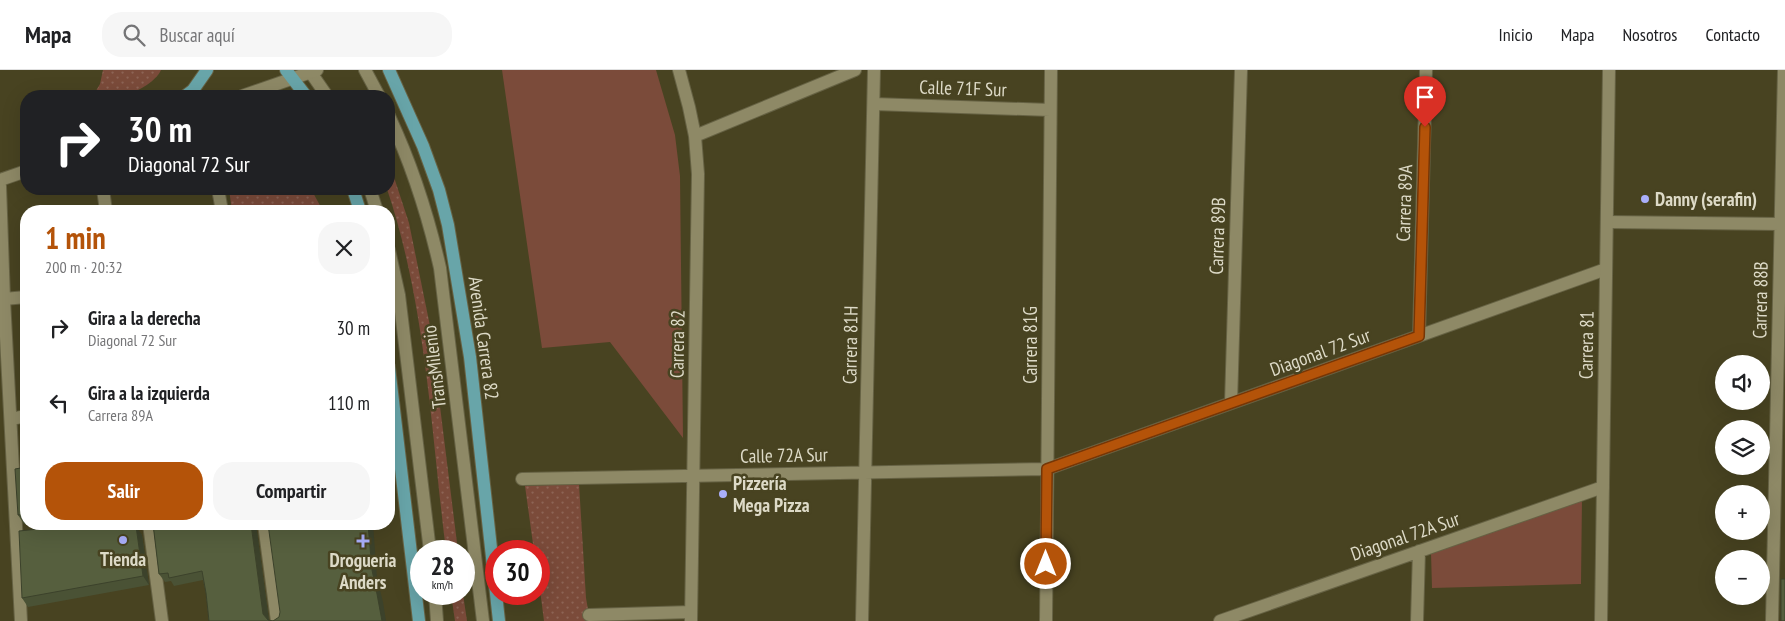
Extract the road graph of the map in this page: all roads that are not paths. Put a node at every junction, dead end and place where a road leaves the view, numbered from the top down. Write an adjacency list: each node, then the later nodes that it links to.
1 (207, 70): 14 (main road)
2 (365, 70): 18 (street)
3 (389, 70): 60 (main road, Avenida Carrera 82)
4 (679, 70): 22 (street, Carrera 82)
5 (855, 70): 22 (street)
6 (874, 70): 19 (street, Carrera 81H)
7 (1051, 70): 20 (street, Carrera 81G)
8 (1242, 70): 35 (street, Carrera 89B)
9 (1426, 70): 32 (street, Carrera 89A)
10 (1609, 70): 26 (street, Carrera 81)
11 (1784, 70): 27 (street, Carrera 88B)
12 (312, 71): 13 (street); 17 (street)
13 (290, 74): 15 (street); 16 (main road)
14 (193, 90)
15 (255, 90)
16 (302, 90)
17 (323, 90)
18 (376, 90)
19 (874, 104): 20 (street, Calle 71F Sur); 40 (street, Carrera 81H)
20 (1050, 110): 39 (street, Carrera 81G)
21 (395, 131): 59 (street, TransMilenio)
22 (695, 136): 41 (street, Carrera 82)
23 (20, 173): 24 (street)
24 (0, 180)
25 (0, 186): 31 (street)
26 (1607, 222): 27 (street); 28 (street, Carrera 81)
27 (1783, 224): 34 (street, Carrera 88B)
28 (1606, 270): 32 (street, Diagonal 72 Sur); 43 (street, Carrera 81)
29 (395, 277): 48 (street, TransMilenio)
30 (20, 298): 31 (street)
31 (4, 299): 33 (street)
32 (1419, 336): 35 (street, Diagonal 72 Sur)
33 (4, 381): 38 (street)
34 (1781, 388): 65 (street, Carrera 88B)
35 (1231, 403): 39 (street, Diagonal 72 Sur)
36 (20, 417): 38 (street)
37 (395, 418): 57 (main road)
38 (10, 419): 44 (street)
39 (1047, 469): 40 (street, Calle 72A Sur); 62 (street, Carrera 81G)
40 (866, 472): 41 (street, Calle 72A Sur); 61 (street, Carrera 81H)
41 (694, 476): 42 (street, Calle 72A Sur); 52 (street, Carrera 82)
42 (522, 479)
43 (1603, 487): 49 (street, Diagonal 72A Sur); 64 (street, Carrera 81)
44 (20, 523)
45 (21, 530): 54 (street)
46 (150, 530): 55 (street)
47 (265, 530): 56 (street)
48 (429, 540)
49 (1419, 551): 53 (street, Diagonal 72A Sur); 63 (street)
50 (436, 605): 58 (street)
51 (589, 615): 52 (street)
52 (691, 617)
53 (1227, 620)
54 (21, 621)
55 (162, 621)
56 (277, 621)
57 (419, 621)
58 (437, 621)
59 (483, 621)
60 (499, 621)
61 (862, 621)
62 (1046, 621)
63 (1417, 621)
64 (1601, 621)
65 (1772, 621)

